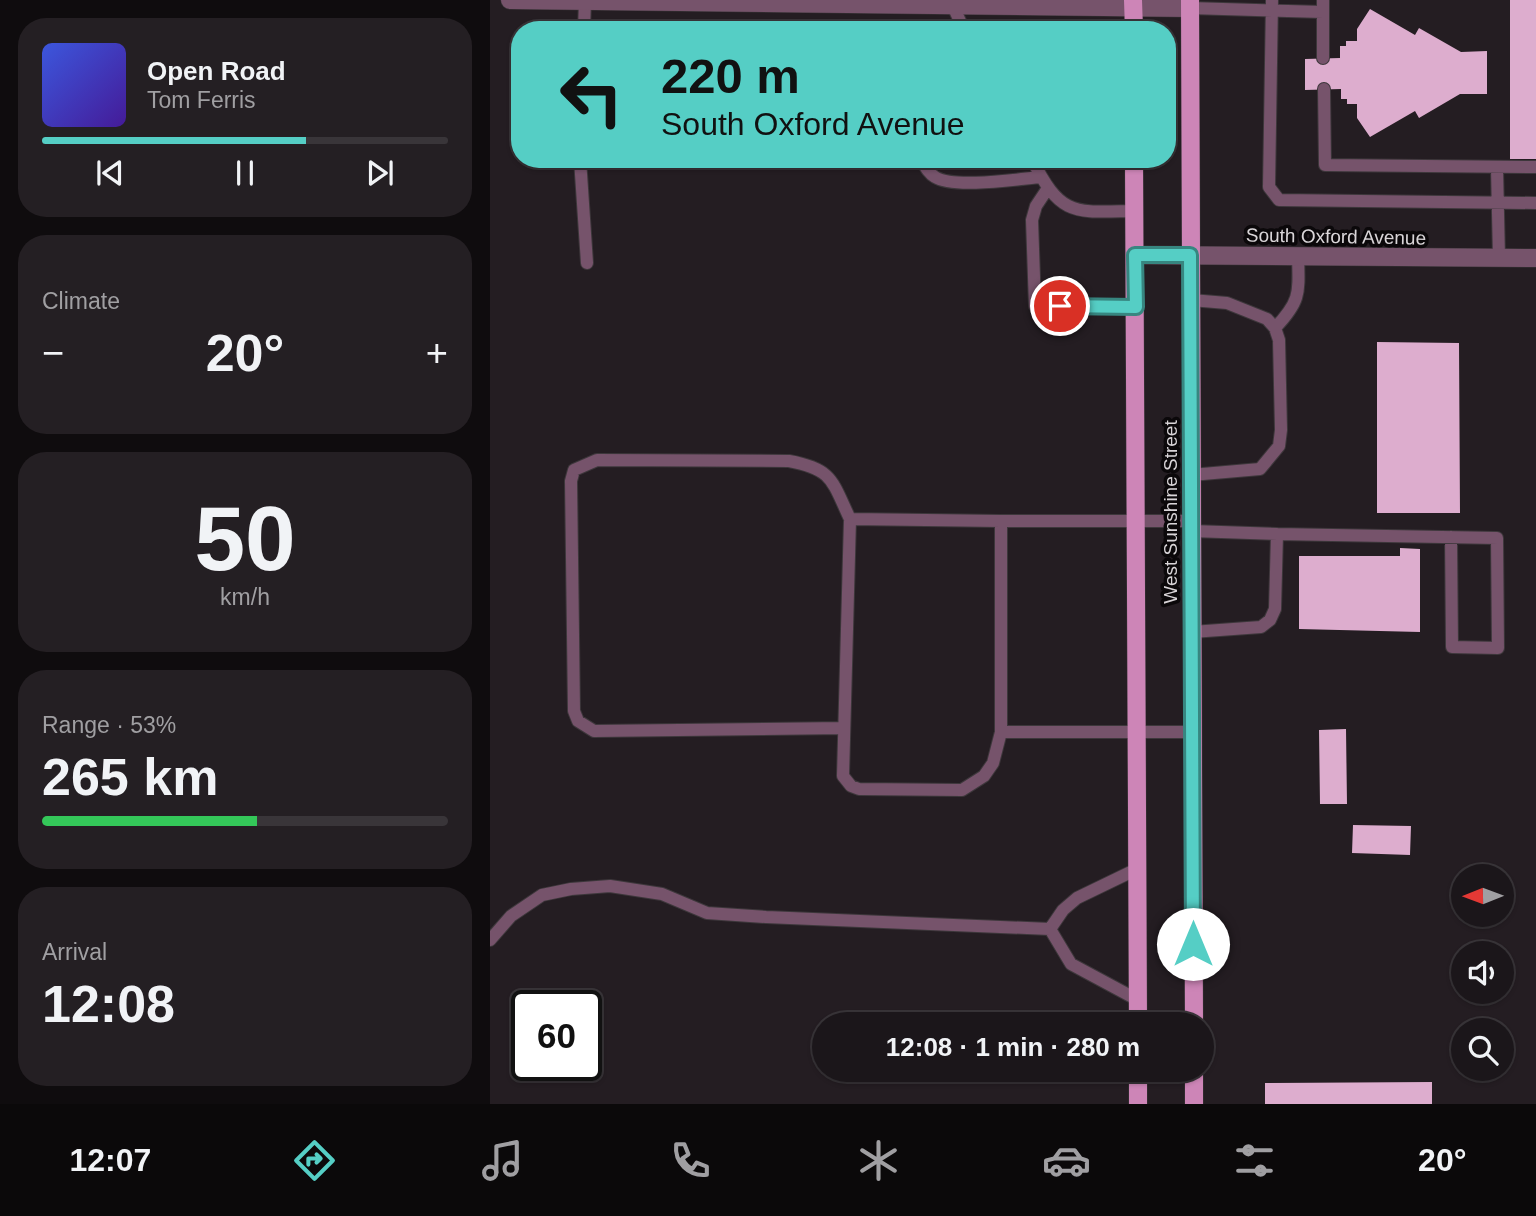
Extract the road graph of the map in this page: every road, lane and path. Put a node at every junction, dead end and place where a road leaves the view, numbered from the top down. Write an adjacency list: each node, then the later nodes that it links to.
1 (510, 0): 2 (street)
2 (585, 1): 3 (street); 8 (lane)
3 (953, 3): 4 (street); 9 (lane)
4 (1133, 4): 5 (street)
5 (1190, 4): 6 (lane); 23 (main road, West Sunshine Street)
6 (1272, 5): 7 (lane); 19 (lane)
7 (1323, 6): 10 (lane)
8 (584, 21)
9 (960, 21)
10 (1323, 58)
11 (1324, 89): 17 (lane)
12 (1536, 167): 17 (lane)
13 (581, 168): 27 (lane)
14 (927, 168): 18 (lane)
15 (1037, 168): 18 (lane)
16 (1134, 168): 21 (main road, West Sunshine Street)
17 (1497, 168): 19 (lane)
18 (1045, 183): 21 (lane); 29 (lane)
19 (1498, 203): 20 (lane); 25 (lane)
20 (1536, 203)
21 (1135, 211): 22 (main road, West Sunshine Street)
22 (1135, 255): 23 (street, South Oxford Avenue); 29 (main road, West Sunshine Street)
23 (1190, 255): 24 (street, South Oxford Avenue); 28 (main road, West Sunshine Street)
24 (1298, 256): 25 (street, South Oxford Avenue); 30 (lane)
25 (1499, 258): 26 (street, South Oxford Avenue)
26 (1536, 258)
27 (587, 263)
28 (1191, 300): 30 (lane); 31 (main road, West Sunshine Street)
29 (1136, 307): 34 (main road, West Sunshine Street)
30 (1275, 328): 31 (lane)
31 (1191, 475): 35 (main road, West Sunshine Street)
32 (850, 519): 33 (lane); 39 (lane); 39 (lane)
33 (1001, 521): 34 (lane); 41 (lane)
34 (1136, 523): 35 (lane); 40 (main road, West Sunshine Street)
35 (1191, 526): 36 (lane); 38 (main road, West Sunshine Street)
36 (1277, 534): 37 (lane); 38 (lane)
37 (1451, 537): 37 (lane)
38 (1192, 632): 42 (main road, West Sunshine Street)
39 (844, 728): 41 (lane)
40 (1136, 730): 41 (lane); 42 (lane); 43 (main road, West Sunshine Street)
41 (1001, 732)
42 (1192, 732): 48 (main road, West Sunshine Street)
43 (1137, 869): 44 (lane); 46 (main road, West Sunshine Street)
44 (1050, 929): 45 (lane); 46 (lane)
45 (490, 940)
46 (1138, 1000): 47 (main road, West Sunshine Street)
47 (1138, 1012)
48 (1194, 1012)
49 (1138, 1082): 51 (main road)
50 (1194, 1082): 52 (main road)
51 (1138, 1104)
52 (1194, 1104)

